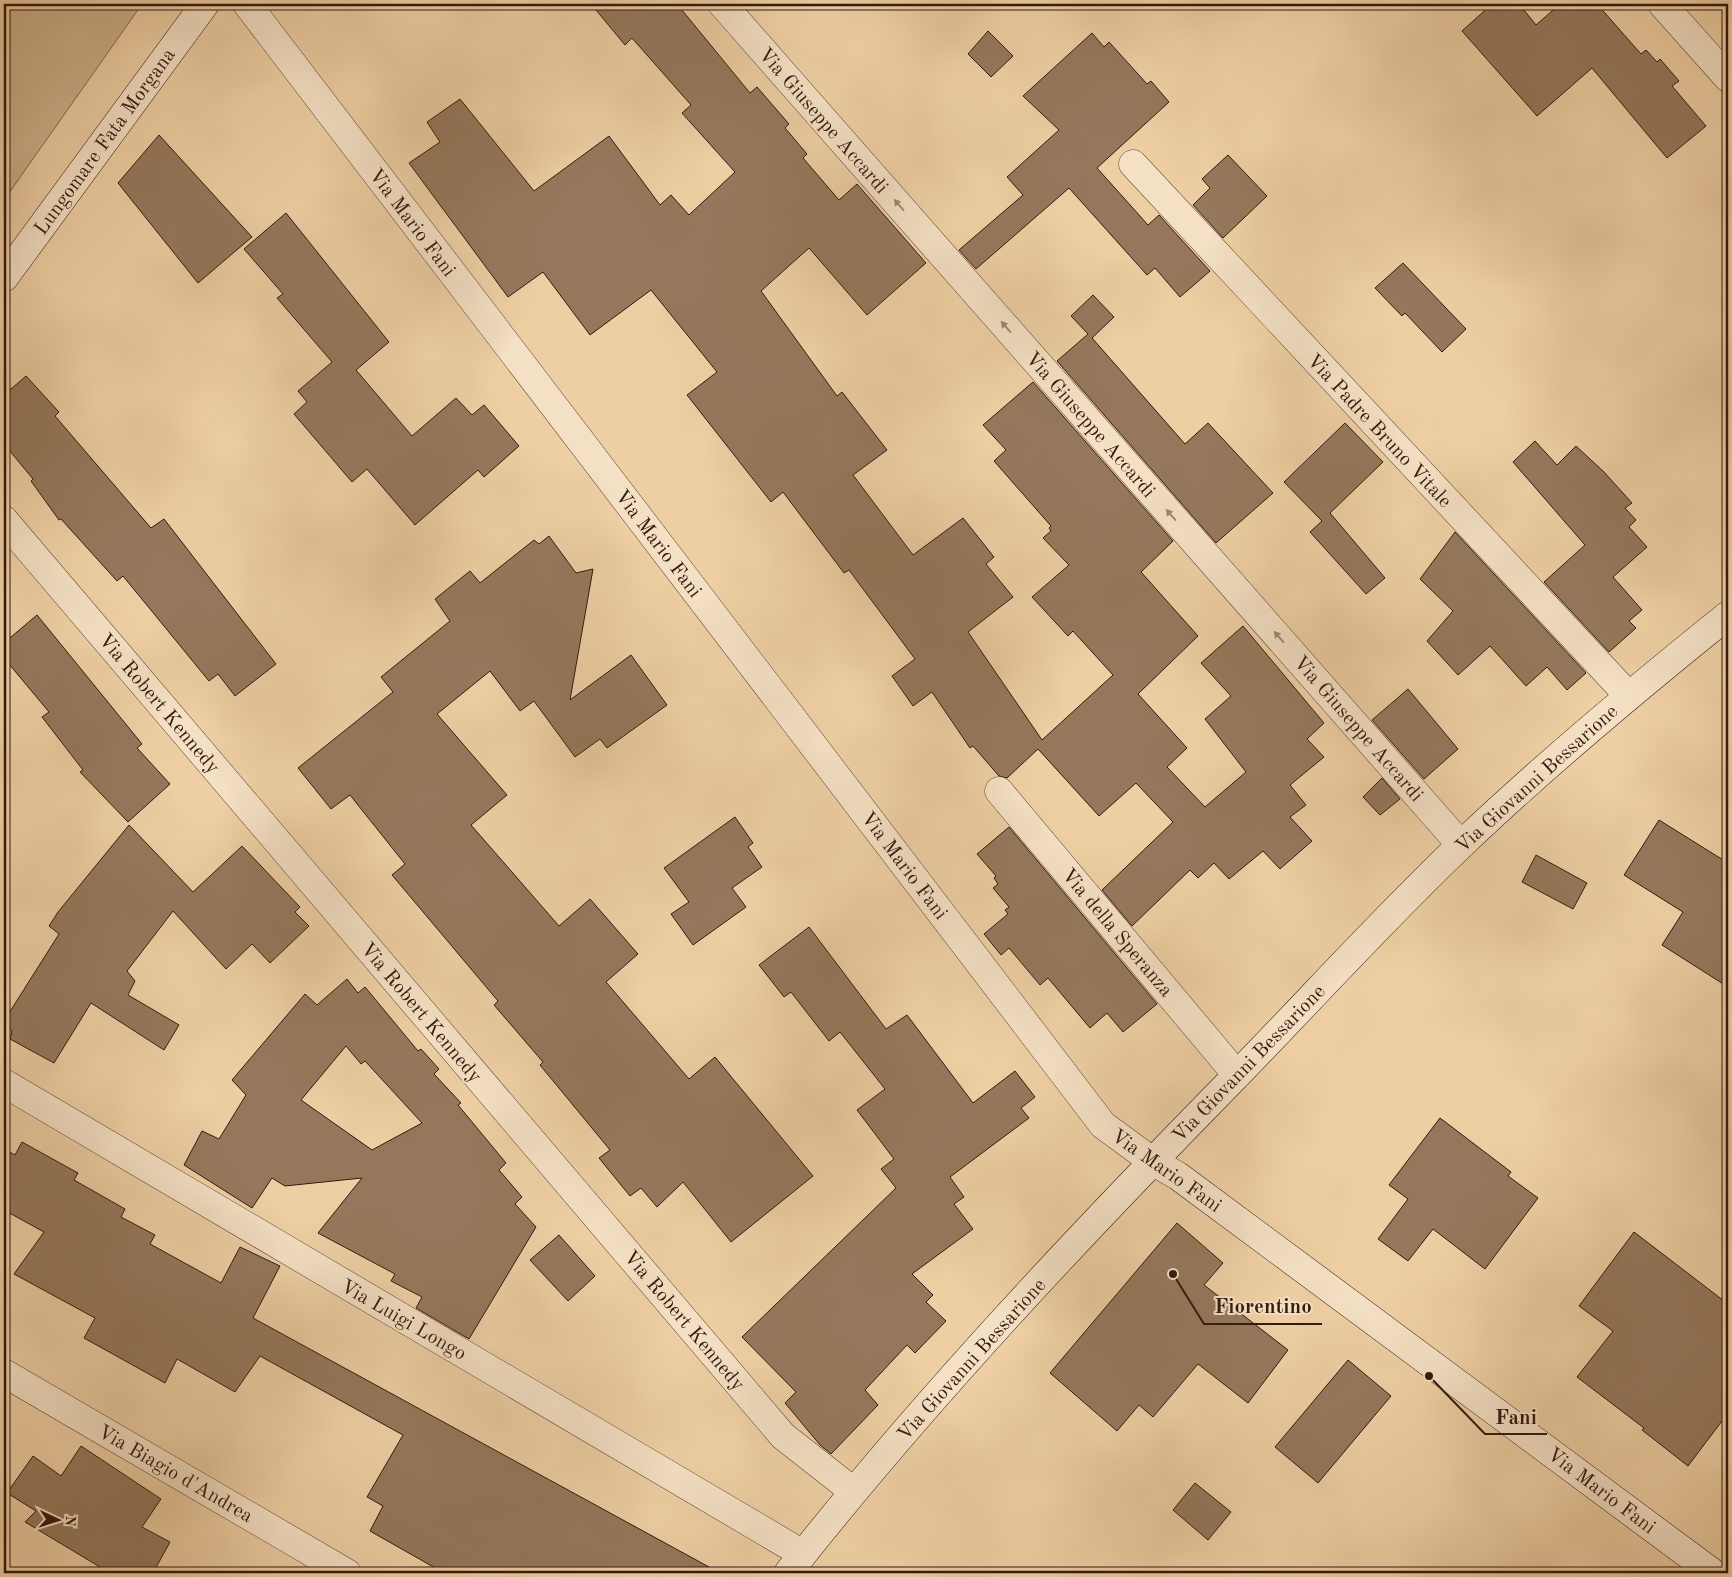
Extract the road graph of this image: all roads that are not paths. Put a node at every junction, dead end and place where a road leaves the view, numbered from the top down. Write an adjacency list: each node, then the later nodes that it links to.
1 (205, 4): 7 (street, Lungomare Fata Morgana)
2 (247, 4): 15 (street, Via Mario Fani)
3 (722, 4): 12 (street, Via Giuseppe Accardi, one-way to 3)
4 (1662, 4): 5 (street)
5 (1728, 78)
6 (1133, 164): 10 (street, Via Padre Bruno Vitale)
7 (4, 278)
8 (4, 520): 17 (street, Via Robert Kennedy)
9 (1728, 615): 10 (street, Via Giovanni Bessarione)
10 (1628, 696): 12 (street, Via Giovanni Bessarione)
11 (998, 791): 13 (street, Via della Speranza)
12 (1461, 845): 13 (street, Via Giovanni Bessarione)
13 (1237, 1075): 15 (street, Via Giovanni Bessarione)
14 (4, 1083): 18 (street, Via Luigi Longo)
15 (1152, 1161): 17 (street, Via Giovanni Bessarione); 20 (street, Via Mario Fani)
16 (4, 1373): 19 (street, Via Biagio d'Andrea)
17 (852, 1491): 18 (street, Via Giovanni Bessarione)
18 (796, 1564)
19 (347, 1573)
20 (1713, 1573)

